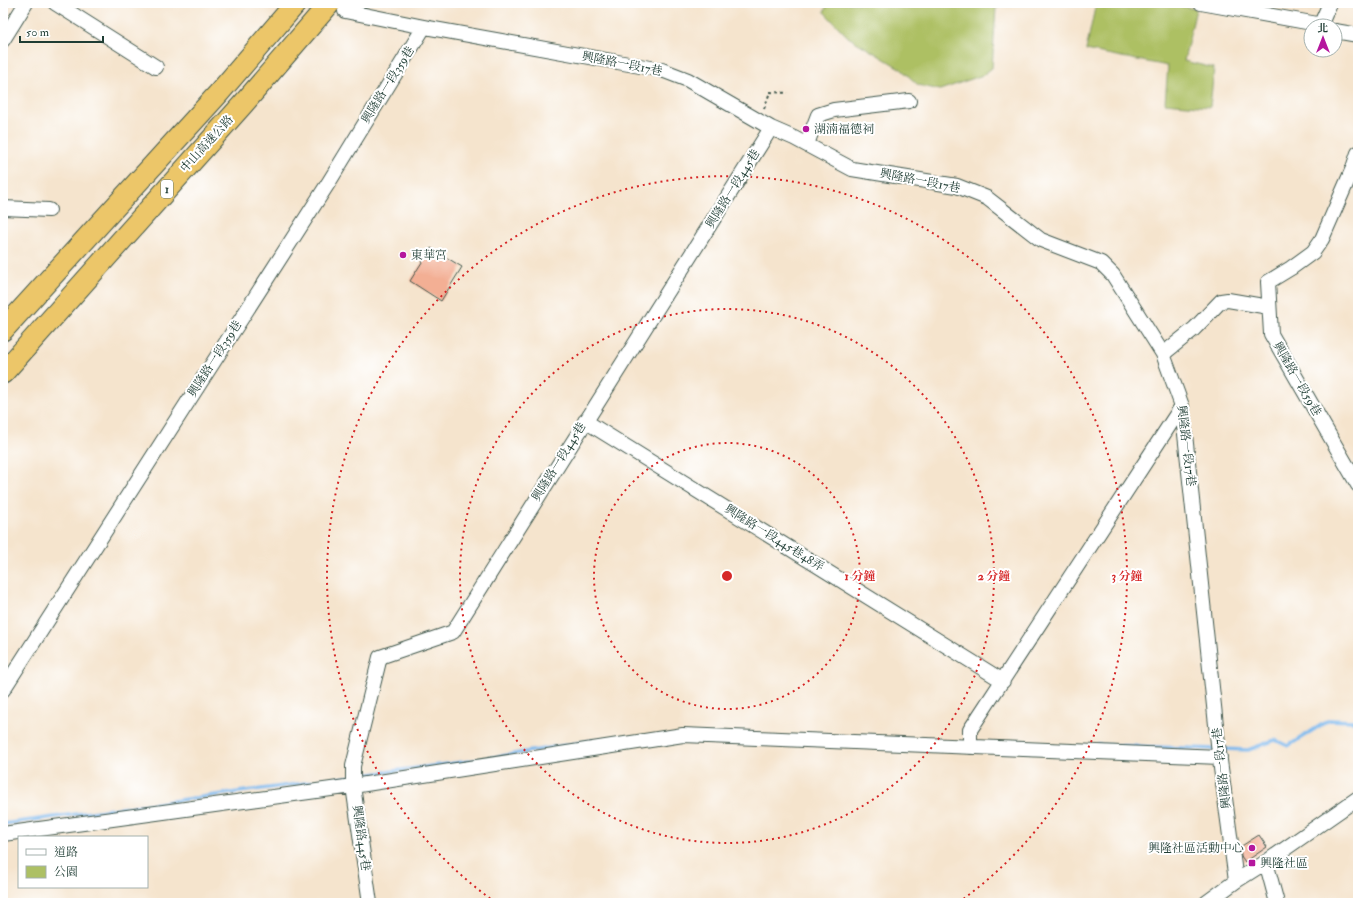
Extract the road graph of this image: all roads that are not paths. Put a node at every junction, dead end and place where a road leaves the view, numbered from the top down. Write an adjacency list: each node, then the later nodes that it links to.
1 (26, 3): 12 (street)
2 (55, 3): 13 (street)
3 (296, 3): 21 (highway, 1)
4 (1201, 3): 8 (street)
5 (1330, 3): 7 (street)
6 (338, 7): 9 (street, 興隆路一段17巷); 23 (highway, 中山高速公路 / 1)
7 (1323, 18)
8 (1303, 22)
9 (424, 27): 15 (street, 興隆路一段17巷); 28 (street, 興隆路一段359巷)
10 (1343, 31): 11 (street)
11 (1358, 35)
12 (3, 40)
13 (156, 67)
14 (909, 100): 16 (street)
15 (765, 125): 16 (street, 興隆路一段17巷); 25 (street, 興隆路一段445巷)
16 (807, 144): 22 (street, 興隆路一段17巷)
17 (1358, 153): 20 (street, 興隆路一段59巷)
18 (3, 208): 19 (street)
19 (49, 210)
20 (1269, 307): 22 (street); 26 (street, 興隆路一段59巷)
21 (3, 330)
22 (1163, 354): 24 (street, 興隆路一段17巷)
23 (3, 373)
24 (1182, 406): 27 (street); 30 (street, 興隆路一段17巷)
25 (585, 421): 27 (street, 興隆路一段445巷48弄); 31 (street, 興隆路一段445巷)
26 (1358, 485)
27 (1003, 681): 29 (street)
28 (3, 690)
29 (970, 742): 30 (street); 31 (street)
30 (1219, 752): 35 (street, 興隆路一段17巷)
31 (353, 780): 33 (street); 36 (street, 興隆路445巷)
32 (1358, 798): 34 (street)
33 (3, 834)
34 (1266, 862): 35 (street); 38 (street)
35 (1236, 881): 37 (street)
36 (370, 903)
37 (1206, 903)
38 (1277, 903)

